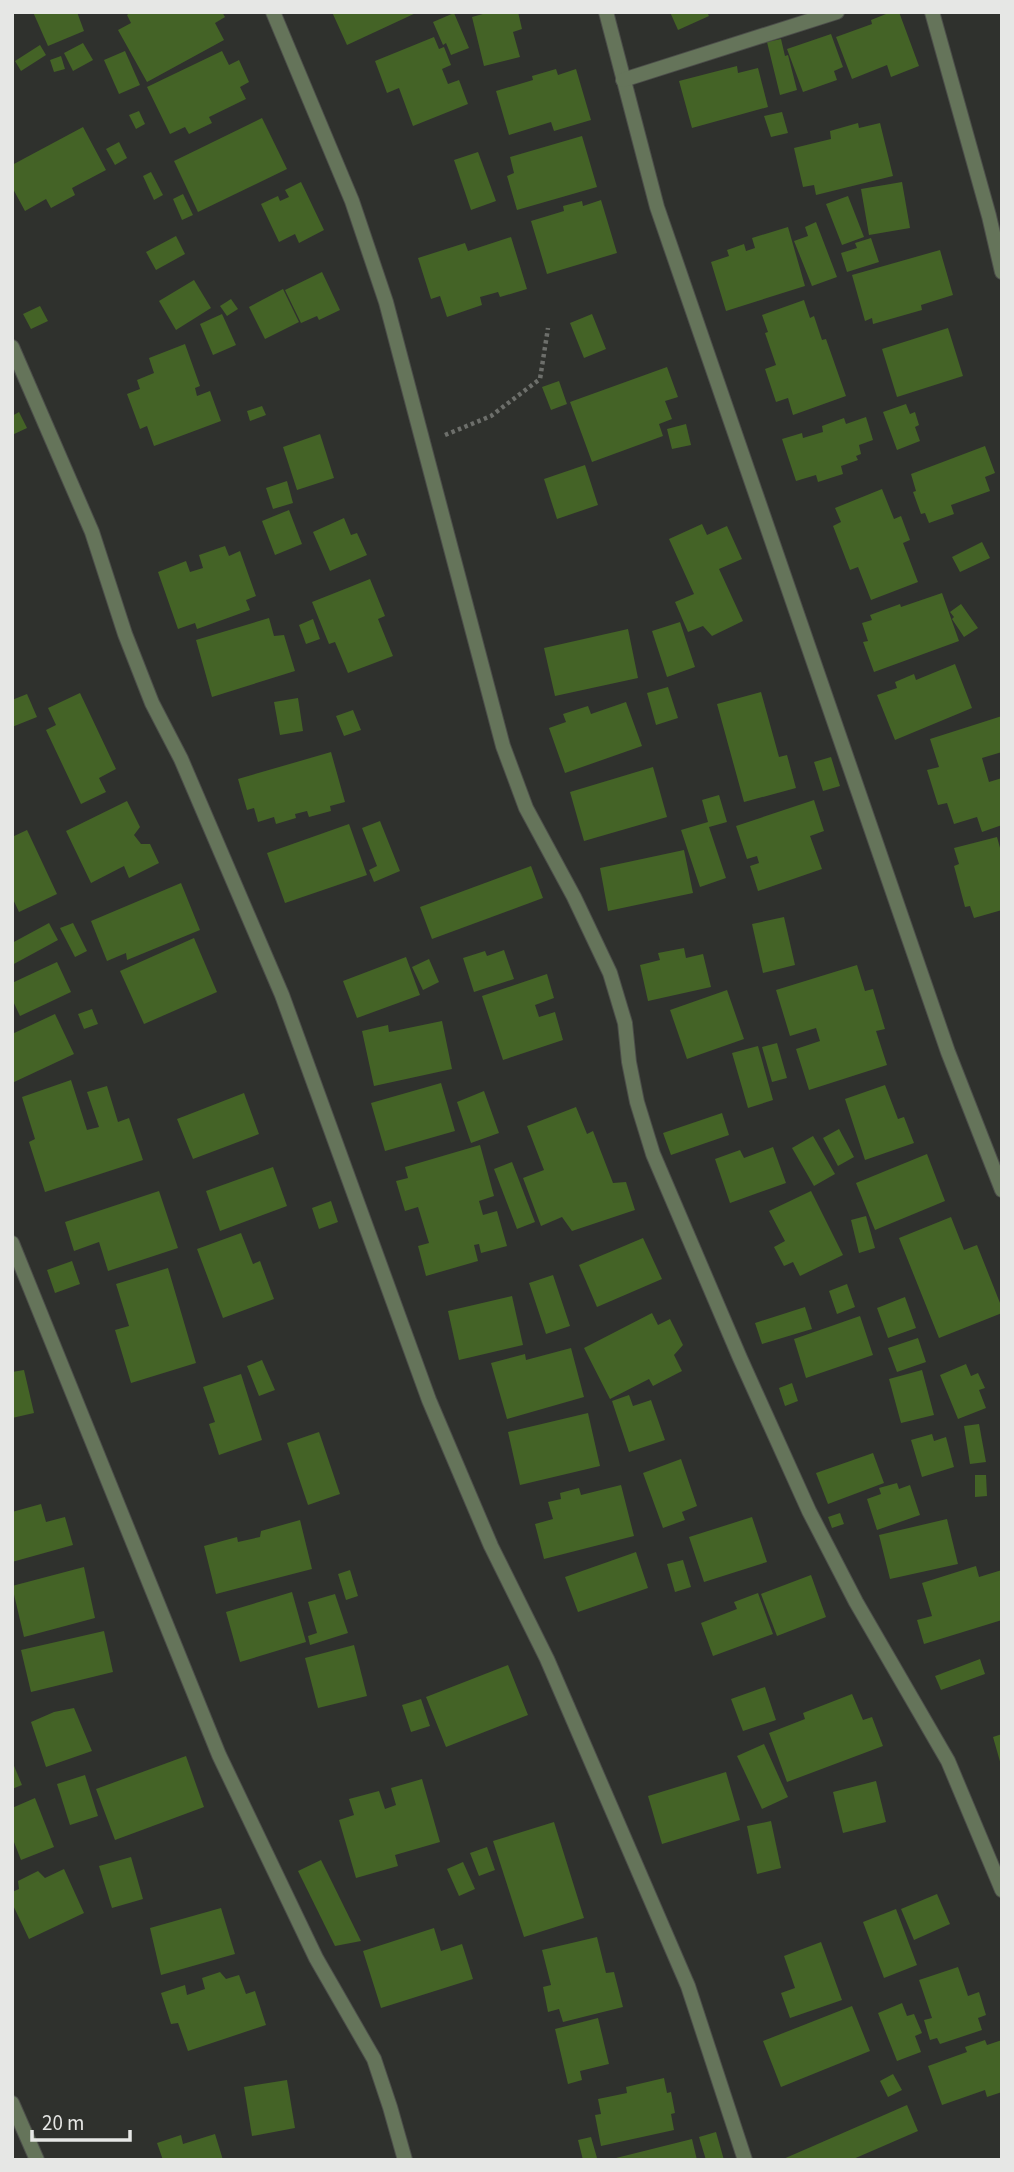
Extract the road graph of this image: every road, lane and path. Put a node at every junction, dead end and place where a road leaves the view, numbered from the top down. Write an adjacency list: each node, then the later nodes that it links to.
1 (273, 12): 9 (street)
2 (606, 12): 5 (street)
3 (837, 12): 5 (street)
4 (932, 12): 6 (street)
5 (623, 80): 10 (street)
6 (1002, 272)
7 (548, 328): 9 (path)
8 (12, 347): 16 (street)
9 (425, 444): 12 (street)
10 (1002, 1190)
11 (12, 1243): 15 (street)
12 (1002, 1890)
13 (12, 2103): 14 (street)
14 (37, 2160)
15 (405, 2160)
16 (745, 2160)

